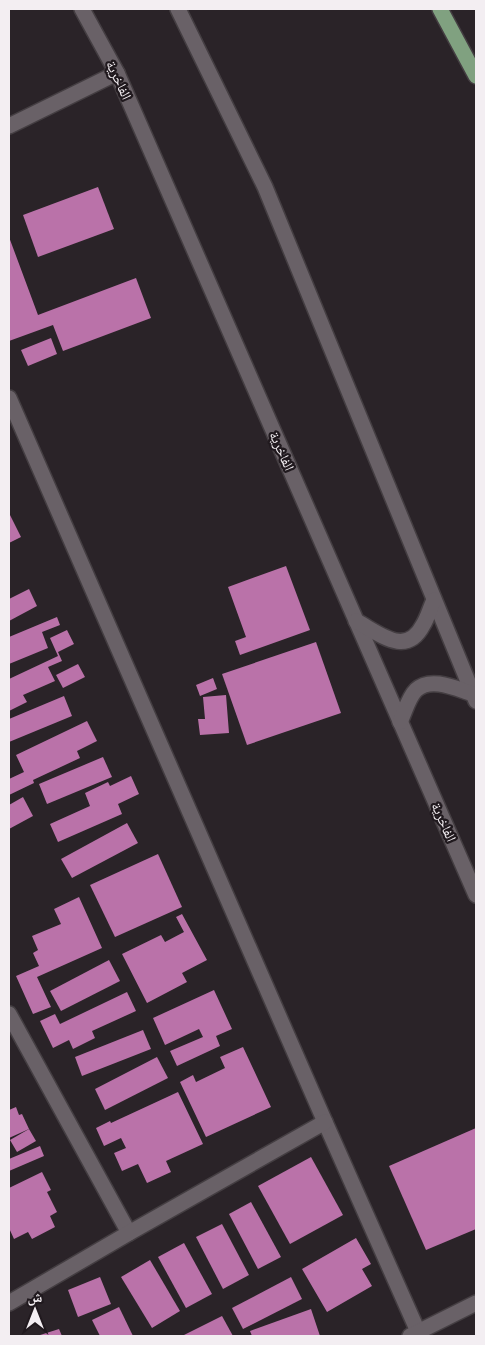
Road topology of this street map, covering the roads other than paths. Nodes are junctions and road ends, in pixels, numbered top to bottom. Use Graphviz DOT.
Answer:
graph roads {
  1 [pos="82,9"];
  2 [pos="178,9"];
  3 [pos="440,9"];
  4 [pos="118,73"];
  5 [pos="476,76"];
  6 [pos="9,126"];
  7 [pos="9,398"];
  8 [pos="434,600"];
  9 [pos="356,621"];
  10 [pos="475,698"];
  11 [pos="400,722"];
  12 [pos="476,895"];
  13 [pos="9,1014"];
  14 [pos="325,1122"];
  15 [pos="129,1233"];
  16 [pos="9,1303"];
  17 [pos="476,1303"];
  18 [pos="416,1335"];
  1 -- 4 [label="street, الفاخرية"];
  2 -- 8 [label="street"];
  3 -- 5 [label="main road"];
  4 -- 6 [label="street"];
  4 -- 9 [label="street, الفاخرية"];
  7 -- 14 [label="street"];
  8 -- 9 [label="street"];
  8 -- 10 [label="street"];
  9 -- 11 [label="street, الفاخرية"];
  10 -- 11 [label="street"];
  11 -- 12 [label="street, الفاخرية"];
  13 -- 15 [label="street"];
  14 -- 15 [label="street"];
  14 -- 18 [label="street"];
  15 -- 16 [label="street"];
  17 -- 18 [label="street"];
}
